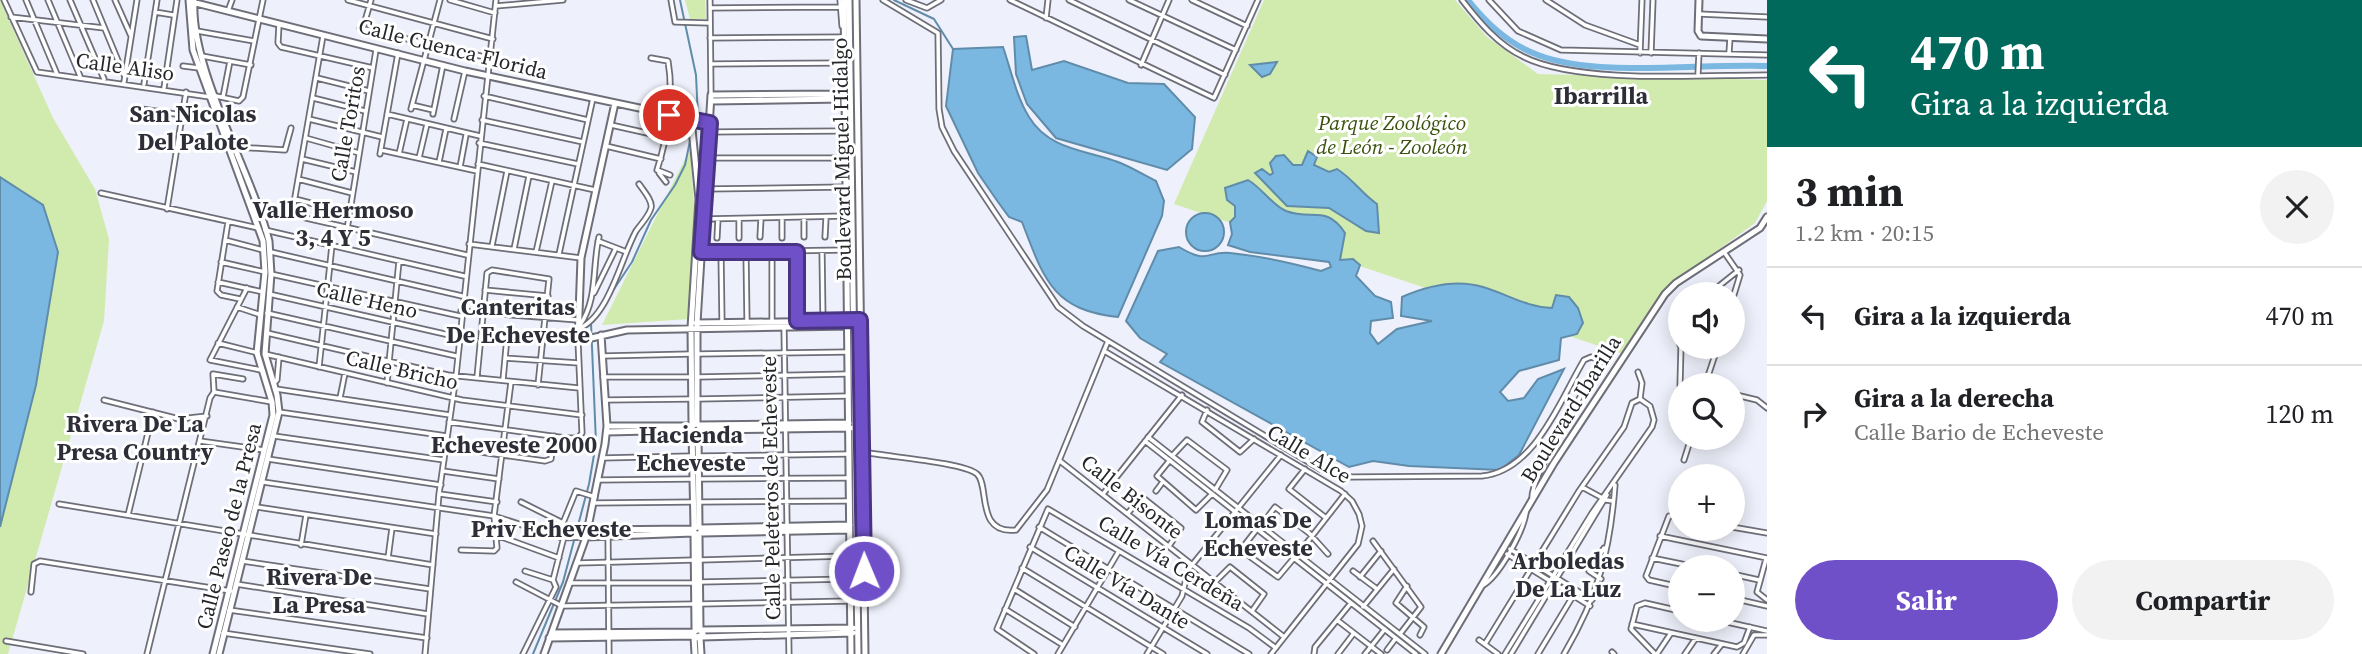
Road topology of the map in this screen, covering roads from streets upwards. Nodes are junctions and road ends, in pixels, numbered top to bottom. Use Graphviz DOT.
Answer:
graph roads {
  1 [pos="4,0"];
  2 [pos="26,0"];
  3 [pos="48,0"];
  4 [pos="70,0"];
  5 [pos="93,0"];
  6 [pos="114,0"];
  7 [pos="137,0"];
  8 [pos="157,0"];
  9 [pos="177,0"];
  10 [pos="232,0"];
  11 [pos="263,0"];
  12 [pos="348,0"];
  13 [pos="371,0"];
  14 [pos="440,0"];
  15 [pos="450,0"];
  16 [pos="496,0"];
  17 [pos="563,0"];
  18 [pos="670,0"];
  19 [pos="710,0"];
  20 [pos="844,0"];
  21 [pos="856,0"];
  22 [pos="883,0"];
  23 [pos="906,0"];
  24 [pos="941,0"];
  25 [pos="1010,0"];
  26 [pos="1048,0"];
  27 [pos="1069,0"];
  28 [pos="1129,0"];
  29 [pos="1169,0"];
  30 [pos="1192,0"];
  31 [pos="1257,0"];
  32 [pos="1489,0"];
  33 [pos="1546,0"];
  34 [pos="1642,0"];
  35 [pos="1653,0"];
  36 [pos="1699,0"];
  37 [pos="191,1"];
  38 [pos="1466,1"];
  39 [pos="369,6"];
  40 [pos="496,6"];
  41 [pos="710,8"];
  42 [pos="228,11"];
  43 [pos="845,11"];
  44 [pos="155,12"];
  45 [pos="495,13"];
  46 [pos="1698,14"];
  47 [pos="174,15"];
  48 [pos="1162,16"];
  49 [pos="11,17"];
  50 [pos="1046,18"];
  51 [pos="1767,18"];
  52 [pos="258,19"];
  53 [pos="35,20"];
  54 [pos="58,22"];
  55 [pos="710,23"];
  56 [pos="279,24"];
  57 [pos="433,24"];
  58 [pos="81,26"];
  59 [pos="1247,26"];
  60 [pos="104,28"];
  61 [pos="195,30"];
  62 [pos="844,33"];
  63 [pos="323,34"];
  64 [pos="131,37"];
  65 [pos="710,38"];
  66 [pos="1730,38"];
  67 [pos="1767,39"];
  68 [pos="493,40"];
  69 [pos="1151,40"];
  70 [pos="254,41"];
  71 [pos="426,45"];
  72 [pos="1640,45"];
  73 [pos="377,47"];
  74 [pos="1236,50"];
  75 [pos="398,52"];
  76 [pos="1640,53"];
  77 [pos="1651,53"];
  78 [pos="1729,53"];
  79 [pos="1699,55"];
  80 [pos="1767,55"];
  81 [pos="202,56"];
  82 [pos="321,56"];
  83 [pos="489,58"];
  84 [pos="651,58"];
  85 [pos="422,59"];
  86 [pos="231,61"];
  87 [pos="843,63"];
  88 [pos="710,64"];
  89 [pos="251,65"];
  90 [pos="443,65"];
  91 [pos="1141,65"];
  92 [pos="183,66"];
  93 [pos="199,68"];
  94 [pos="373,68"];
  95 [pos="465,71"];
  96 [pos="1698,73"];
  97 [pos="57,74"];
  98 [pos="1225,75"];
  99 [pos="1767,75"];
  100 [pos="80,76"];
  101 [pos="124,76"];
  102 [pos="486,76"];
  103 [pos="317,79"];
  104 [pos="104,80"];
  105 [pos="124,82"];
  106 [pos="144,86"];
  107 [pos="163,89"];
  108 [pos="369,91"];
  109 [pos="186,92"];
  110 [pos="484,96"];
  111 [pos="850,96"];
  112 [pos="217,97"];
  113 [pos="313,98"];
  114 [pos="711,98"];
  115 [pos="593,99"];
  116 [pos="615,103"];
  117 [pos="135,108"];
  118 [pos="366,111"];
  119 [pos="182,113"];
  120 [pos="387,114"];
  121 [pos="669,115"];
  122 [pos="218,117"];
  123 [pos="680,117"];
  124 [pos="309,119"];
  125 [pos="407,119"];
  126 [pos="454,119"];
  127 [pos="693,119"];
  128 [pos="482,120"];
  129 [pos="588,120"];
  130 [pos="710,123"];
  131 [pos="427,124"];
  132 [pos="611,125"];
  133 [pos="291,128"];
  134 [pos="446,129"];
  135 [pos="691,129"];
  136 [pos="844,131"];
  137 [pos="362,132"];
  138 [pos="709,132"];
  139 [pos="467,134"];
  140 [pos="480,136"];
  141 [pos="383,137"];
  142 [pos="665,137"];
  143 [pos="306,138"];
  144 [pos="583,142"];
  145 [pos="479,143"];
  146 [pos="606,146"];
  147 [pos="233,148"];
  148 [pos="359,153"];
  149 [pos="399,154"];
  150 [pos="419,158"];
  151 [pos="708,158"];
  152 [pos="844,158"];
  153 [pos="302,159"];
  154 [pos="660,159"];
  155 [pos="439,162"];
  156 [pos="477,164"];
  157 [pos="578,164"];
  158 [pos="460,167"];
  159 [pos="658,170"];
  160 [pos="477,171"];
  161 [pos="507,171"];
  162 [pos="239,172"];
  163 [pos="356,172"];
  164 [pos="670,175"];
  165 [pos="529,176"];
  166 [pos="298,179"];
  167 [pos="552,181"];
  168 [pos="666,182"];
  169 [pos="639,184"];
  170 [pos="573,186"];
  171 [pos="845,187"];
  172 [pos="705,189"];
  173 [pos="595,190"];
  174 [pos="251,191"];
  175 [pos="101,193"];
  176 [pos="352,193"];
  177 [pos="851,196"];
  178 [pos="295,199"];
  179 [pos="258,207"];
  180 [pos="167,209"];
  181 [pos="349,213"];
  182 [pos="292,214"];
  183 [pos="845,216"];
  184 [pos="826,217"];
  185 [pos="1767,217"];
  186 [pos="761,218"];
  187 [pos="782,218"];
  188 [pos="804,218"];
  189 [pos="704,219"];
  190 [pos="718,219"];
  191 [pos="739,219"];
  192 [pos="228,222"];
  193 [pos="346,228"];
  194 [pos="263,229"];
  195 [pos="845,230"];
  196 [pos="760,237"];
  197 [pos="804,237"];
  198 [pos="825,237"];
  199 [pos="717,238"];
  200 [pos="739,238"];
  201 [pos="782,238"];
  202 [pos="225,240"];
  203 [pos="469,244"];
  204 [pos="332,245"];
  205 [pos="492,246"];
  206 [pos="344,248"];
  207 [pos="616,248"];
  208 [pos="514,249"];
  209 [pos="846,250"];
  210 [pos="268,251"];
  211 [pos="536,251"];
  212 [pos="624,251"];
  213 [pos="822,251"];
  214 [pos="701,252"];
  215 [pos="797,252"];
  216 [pos="1724,252"];
  217 [pos="721,253"];
  218 [pos="746,253"];
  219 [pos="772,253"];
  220 [pos="559,254"];
  221 [pos="468,255"];
  222 [pos="581,258"];
  223 [pos="399,261"];
  224 [pos="221,262"];
  225 [pos="330,266"];
  226 [pos="1739,270"];
  227 [pos="268,273"];
  228 [pos="464,276"];
  229 [pos="397,281"];
  230 [pos="218,282"];
  231 [pos="593,282"];
  232 [pos="1724,282"];
  233 [pos="1739,282"];
  234 [pos="599,283"];
  235 [pos="328,286"];
  236 [pos="247,288"];
  237 [pos="485,290"];
  238 [pos="266,293"];
  239 [pos="593,294"];
  240 [pos="462,296"];
  241 [pos="548,296"];
  242 [pos="240,299"];
  243 [pos="395,302"];
  244 [pos="326,306"];
  245 [pos="237,307"];
  246 [pos="483,312"];
  247 [pos="461,313"];
  248 [pos="264,314"];
  249 [pos="547,317"];
  250 [pos="578,320"];
  251 [pos="797,321"];
  252 [pos="823,321"];
  253 [pos="392,322"];
  254 [pos="722,322"];
  255 [pos="747,322"];
  256 [pos="772,322"];
  257 [pos="849,323"];
  258 [pos="860,323"];
  259 [pos="784,324"];
  260 [pos="323,326"];
  261 [pos="693,326"];
  262 [pos="578,329"];
  263 [pos="265,333"];
  264 [pos="481,335"];
  265 [pos="601,335"];
  266 [pos="458,337"];
  267 [pos="507,337"];
  268 [pos="543,339"];
  269 [pos="1108,340"];
  270 [pos="581,341"];
  271 [pos="390,342"];
  272 [pos="218,343"];
  273 [pos="322,347"];
  274 [pos="785,352"];
  275 [pos="847,352"];
  276 [pos="1106,352"];
  277 [pos="257,353"];
  278 [pos="265,354"];
  279 [pos="694,354"];
  280 [pos="457,356"];
  281 [pos="602,356"];
  282 [pos="279,357"];
  283 [pos="505,358"];
  284 [pos="541,360"];
  285 [pos="388,362"];
  286 [pos="579,363"];
  287 [pos="319,367"];
  288 [pos="261,370"];
  289 [pos="1638,372"];
  290 [pos="345,373"];
  291 [pos="847,374"];
  292 [pos="785,375"];
  293 [pos="456,376"];
  294 [pos="477,377"];
  295 [pos="603,377"];
  296 [pos="694,377"];
  297 [pos="243,379"];
  298 [pos="503,380"];
  299 [pos="511,382"];
  300 [pos="387,383"];
  301 [pos="538,384"];
  302 [pos="275,386"];
  303 [pos="580,388"];
  304 [pos="214,392"];
  305 [pos="1182,395"];
  306 [pos="848,396"];
  307 [pos="785,397"];
  308 [pos="1745,397"];
  309 [pos="340,398"];
  310 [pos="453,398"];
  311 [pos="1640,398"];
  312 [pos="695,399"];
  313 [pos="104,400"];
  314 [pos="605,400"];
  315 [pos="272,402"];
  316 [pos="509,405"];
  317 [pos="1767,408"];
  318 [pos="1207,410"];
  319 [pos="153,412"];
  320 [pos="279,412"];
  321 [pos="450,415"];
  322 [pos="583,415"];
  323 [pos="207,416"];
  324 [pos="449,422"];
  325 [pos="786,426"];
  326 [pos="848,426"];
  327 [pos="856,426"];
  328 [pos="695,428"];
  329 [pos="607,429"];
  330 [pos="505,430"];
  331 [pos="274,436"];
  332 [pos="446,436"];
  333 [pos="554,436"];
  334 [pos="1146,439"];
  335 [pos="1254,439"];
  336 [pos="200,441"];
  337 [pos="445,447"];
  338 [pos="1687,450"];
  339 [pos="864,452"];
  340 [pos="268,454"];
  341 [pos="849,454"];
  342 [pos="502,455"];
  343 [pos="1281,455"];
  344 [pos="696,456"];
  345 [pos="787,456"];
  346 [pos="602,458"];
  347 [pos="1171,458"];
  348 [pos="444,460"];
  349 [pos="1684,460"];
  350 [pos="1059,461"];
  351 [pos="1305,469"];
  352 [pos="442,471"];
  353 [pos="848,478"];
  354 [pos="499,479"];
  355 [pos="696,479"];
  356 [pos="787,479"];
  357 [pos="597,480"];
  358 [pos="263,482"];
  359 [pos="1162,483"];
  360 [pos="1615,483"];
  361 [pos="441,485"];
  362 [pos="1582,487"];
  363 [pos="1156,491"];
  364 [pos="1213,492"];
  365 [pos="439,494"];
  366 [pos="1103,494"];
  367 [pos="1345,494"];
  368 [pos="1605,498"];
  369 [pos="1532,499"];
  370 [pos="594,500"];
  371 [pos="1613,500"];
  372 [pos="788,501"];
  373 [pos="848,501"];
  374 [pos="497,502"];
  375 [pos="521,502"];
  376 [pos="696,502"];
  377 [pos="58,505"];
  378 [pos="257,508"];
  379 [pos="438,508"];
  380 [pos="1527,508"];
  381 [pos="1237,510"];
  382 [pos="1128,513"];
  383 [pos="306,515"];
  384 [pos="128,516"];
  385 [pos="494,516"];
  386 [pos="1326,518"];
  387 [pos="1668,519"];
  388 [pos="181,524"];
  389 [pos="565,525"];
  390 [pos="864,527"];
  391 [pos="1039,527"];
  392 [pos="392,528"];
  393 [pos="849,528"];
  394 [pos="856,528"];
  395 [pos="1259,528"];
  396 [pos="788,529"];
  397 [pos="1745,529"];
  398 [pos="697,531"];
  399 [pos="587,533"];
  400 [pos="608,533"];
  401 [pos="1767,533"];
  402 [pos="436,534"];
  403 [pos="495,535"];
  404 [pos="246,536"];
  405 [pos="1312,536"];
  406 [pos="1660,536"];
  407 [pos="566,538"];
  408 [pos="1373,541"];
  409 [pos="301,545"];
  410 [pos="1169,546"];
  411 [pos="1030,547"];
  412 [pos="1605,547"];
  413 [pos="461,550"];
  414 [pos="1119,551"];
  415 [pos="1381,551"];
  416 [pos="1508,552"];
  417 [pos="1328,554"];
  418 [pos="849,556"];
  419 [pos="1296,556"];
  420 [pos="388,558"];
  421 [pos="559,558"];
  422 [pos="788,558"];
  423 [pos="1652,558"];
  424 [pos="1767,558"];
  425 [pos="697,560"];
  426 [pos="242,561"];
  427 [pos="1668,561"];
  428 [pos="607,562"];
  429 [pos="578,563"];
  430 [pos="433,565"];
  431 [pos="1192,565"];
  432 [pos="1533,567"];
  433 [pos="1022,568"];
  434 [pos="1394,569"];
  435 [pos="1108,570"];
  436 [pos="525,571"];
  437 [pos="1353,571"];
  438 [pos="1360,577"];
  439 [pos="1745,577"];
  440 [pos="850,579"];
  441 [pos="1601,579"];
  442 [pos="166,580"];
  443 [pos="553,580"];
  444 [pos="789,580"];
  445 [pos="1554,580"];
  446 [pos="1759,580"];
  447 [pos="1327,581"];
  448 [pos="516,582"];
  449 [pos="697,582"];
  450 [pos="1215,582"];
  451 [pos="570,583"];
  452 [pos="608,583"];
  453 [pos="236,584"];
  454 [pos="1668,584"];
  455 [pos="1407,586"];
  456 [pos="1480,587"];
  457 [pos="430,589"];
  458 [pos="1014,589"];
  459 [pos="1098,589"];
  460 [pos="1377,589"];
  461 [pos="1184,590"];
  462 [pos="232,591"];
  463 [pos="31,592"];
  464 [pos="1575,593"];
  465 [pos="1592,600"];
  466 [pos="1767,600"];
  467 [pos="555,601"];
  468 [pos="850,601"];
  469 [pos="1745,601"];
  470 [pos="1350,603"];
  471 [pos="697,604"];
  472 [pos="789,604"];
  473 [pos="608,606"];
  474 [pos="1590,606"];
  475 [pos="1767,606"];
  476 [pos="1363,607"];
  477 [pos="1086,608"];
  478 [pos="1005,609"];
  479 [pos="1668,609"];
  480 [pos="229,610"];
  481 [pos="1174,610"];
  482 [pos="1252,611"];
  483 [pos="428,614"];
  484 [pos="1414,618"];
  485 [pos="1337,620"];
  486 [pos="1632,624"];
  487 [pos="1745,626"];
  488 [pos="1075,627"];
  489 [pos="1750,627"];
  490 [pos="1163,629"];
  491 [pos="1385,629"];
  492 [pos="854,630"];
  493 [pos="865,630"];
  494 [pos="789,632"];
  495 [pos="223,633"];
  496 [pos="1354,633"];
  497 [pos="1671,633"];
  498 [pos="1767,633"];
  499 [pos="698,634"];
  500 [pos="609,635"];
  501 [pos="1420,635"];
  502 [pos="551,636"];
  503 [pos="1398,636"];
  504 [pos="1284,637"];
  505 [pos="427,638"];
  506 [pos="1696,638"];
  507 [pos="1479,640"];
  508 [pos="6,641"];
  509 [pos="1485,644"];
  510 [pos="1722,644"];
  511 [pos="1064,645"];
  512 [pos="1152,647"];
  513 [pos="1372,647"];
  514 [pos="1276,648"];
  515 [pos="1387,650"];
  516 [pos="83,654"];
  517 [pos="147,654"];
  518 [pos="212,654"];
  519 [pos="219,654"];
  520 [pos="370,654"];
  521 [pos="425,654"];
  522 [pos="523,654"];
  523 [pos="544,654"];
  524 [pos="609,654"];
  525 [pos="695,654"];
  526 [pos="701,654"];
  527 [pos="789,654"];
  528 [pos="851,654"];
  529 [pos="858,654"];
  530 [pos="864,654"];
  531 [pos="1034,654"];
  532 [pos="1058,654"];
  533 [pos="1147,654"];
  534 [pos="1163,654"];
  535 [pos="1207,654"];
  536 [pos="1249,654"];
  537 [pos="1271,654"];
  538 [pos="1314,654"];
  539 [pos="1338,654"];
  540 [pos="1366,654"];
  541 [pos="1381,654"];
  542 [pos="1416,654"];
  543 [pos="1425,654"];
  544 [pos="1441,654"];
  545 [pos="1497,654"];
  546 [pos="1505,654"];
  547 [pos="1511,654"];
  548 [pos="1538,654"];
  549 [pos="1564,654"];
  550 [pos="1656,654"];
  551 [pos="1685,654"];
  552 [pos="1714,654"];
  553 [pos="1743,654"];
  1 -- 49 [label="street"];
  2 -- 53 [label="street"];
  3 -- 54 [label="street"];
  4 -- 58 [label="street"];
  5 -- 60 [label="street"];
  6 -- 64 [label="street"];
  7 -- 64 [label="street"];
  8 -- 44 [label="street"];
  9 -- 47 [label="street"];
  10 -- 42 [label="street"];
  11 -- 52 [label="street"];
  12 -- 39 [label="street"];
  13 -- 39 [label="street"];
  14 -- 57 [label="street"];
  15 -- 45 [label="street"];
  16 -- 40 [label="street"];
  17 -- 40 [label="street"];
  18 -- 55 [label="street"];
  19 -- 41 [label="street"];
  20 -- 43 [label="street, Boulevard Miguel Hidalgo"];
  20 -- 43 [label="street"];
  21 -- 111 [label="street, Boulevard Miguel Hidalgo"];
  22 -- 269 [label="street"];
  23 -- 24 [label="street"];
  25 -- 50 [label="street"];
  26 -- 50 [label="street"];
  27 -- 69 [label="street"];
  28 -- 48 [label="street"];
  29 -- 48 [label="street"];
  30 -- 59 [label="street"];
  31 -- 59 [label="street"];
  32 -- 76 [label="street"];
  33 -- 72 [label="street"];
  34 -- 72 [label="street"];
  35 -- 77 [label="street"];
  36 -- 46 [label="street"];
  37 -- 42 [label="street, Calle Cuenca Florida"];
  37 -- 61 [label="street, Calle Paseo de la Presa"];
  37 -- 93 [label="street, Calle Paseo de la Presa"];
  38 -- 96 [label="street"];
  39 -- 57 [label="street"];
  39 -- 71 [label="street"];
  40 -- 45 [label="street"];
  41 -- 43 [label="street"];
  41 -- 55 [label="street"];
  42 -- 52 [label="street, Calle Cuenca Florida"];
  43 -- 62 [label="street, Boulevard Miguel Hidalgo"];
  43 -- 111 [label="street, Boulevard Miguel Hidalgo"];
  44 -- 47 [label="street"];
  44 -- 106 [label="street"];
  45 -- 68 [label="street"];
  46 -- 51 [label="street"];
  46 -- 66 [label="street"];
  47 -- 107 [label="street"];
  48 -- 69 [label="street"];
  48 -- 74 [label="street"];
  49 -- 53 [label="street"];
  49 -- 97 [label="street, Calle Aliso"];
  50 -- 91 [label="street"];
  52 -- 56 [label="street, Calle Cuenca Florida"];
  52 -- 70 [label="street"];
  53 -- 54 [label="street"];
  53 -- 97 [label="street"];
  54 -- 58 [label="street"];
  54 -- 100 [label="street"];
  55 -- 65 [label="street"];
  56 -- 63 [label="street, Calle Cuenca Florida"];
  56 -- 82 [label="street"];
  57 -- 68 [label="street"];
  57 -- 71 [label="street"];
  58 -- 60 [label="street"];
  58 -- 104 [label="street"];
  59 -- 74 [label="street"];
  60 -- 101 [label="street"];
  61 -- 70 [label="street"];
  61 -- 81 [label="street, Calle Paseo de la Presa"];
  62 -- 65 [label="street"];
  62 -- 87 [label="street, Boulevard Miguel Hidalgo"];
  63 -- 73 [label="street, Calle Cuenca Florida"];
  63 -- 82 [label="street"];
  64 -- 101 [label="street"];
  65 -- 88 [label="street"];
  66 -- 67 [label="street"];
  66 -- 78 [label="street"];
  68 -- 83 [label="street"];
  69 -- 91 [label="street"];
  69 -- 98 [label="street"];
  70 -- 89 [label="street"];
  71 -- 83 [label="street"];
  71 -- 85 [label="street"];
  72 -- 76 [label="street"];
  73 -- 75 [label="street, Calle Cuenca Florida"];
  73 -- 94 [label="street, Calle Toritos"];
  74 -- 98 [label="street"];
  75 -- 85 [label="street, Calle Cuenca Florida"];
  75 -- 120 [label="street"];
  76 -- 77 [label="street"];
  77 -- 79 [label="street"];
  78 -- 79 [label="street"];
  78 -- 80 [label="street"];
  79 -- 96 [label="street"];
  81 -- 86 [label="street"];
  81 -- 112 [label="street, Calle Paseo de la Presa"];
  82 -- 94 [label="street"];
  82 -- 103 [label="street"];
  83 -- 102 [label="street"];
  84 -- 121 [label="street"];
  85 -- 90 [label="street, Calle Cuenca Florida"];
  85 -- 90 [label="street"];
  86 -- 89 [label="street"];
  86 -- 112 [label="street"];
  87 -- 88 [label="street"];
  87 -- 111 [label="street, Boulevard Miguel Hidalgo"];
  88 -- 114 [label="street"];
  89 -- 112 [label="street, Calle Aliso"];
  90 -- 95 [label="street, Calle Cuenca Florida"];
  91 -- 98 [label="street"];
  92 -- 93 [label="street"];
  93 -- 112 [label="street, Calle Paseo de la Presa"];
  94 -- 108 [label="street, Calle Toritos"];
  95 -- 102 [label="street, Calle Cuenca Florida"];
  95 -- 126 [label="street"];
  96 -- 99 [label="street"];
  97 -- 100 [label="street, Calle Aliso"];
  100 -- 104 [label="street, Calle Aliso"];
  101 -- 105 [label="street"];
  102 -- 110 [label="street"];
  102 -- 115 [label="street, Calle Cuenca Florida"];
  103 -- 108 [label="street"];
  103 -- 113 [label="street"];
  104 -- 105 [label="street, Calle Aliso"];
  105 -- 106 [label="street, Calle Aliso"];
  106 -- 107 [label="street, Calle Aliso"];
  107 -- 109 [label="street, Calle Aliso"];
  108 -- 118 [label="street, Calle Toritos"];
  109 -- 112 [label="street, Calle Aliso"];
  109 -- 119 [label="street"];
  110 -- 128 [label="street"];
  110 -- 129 [label="street"];
  111 -- 114 [label="street"];
  111 -- 136 [label="street, Boulevard Miguel Hidalgo"];
  111 -- 177 [label="street, Boulevard Miguel Hidalgo"];
  111 -- 258 [label="street, Boulevard Miguel Hidalgo"];
  112 -- 122 [label="street, Calle Paseo de la Presa"];
  112 -- 147 [label="street, Calle Paseo de la Presa"];
  113 -- 118 [label="street"];
  113 -- 124 [label="street"];
  114 -- 130 [label="street"];
  115 -- 116 [label="street, Calle Cuenca Florida"];
  115 -- 129 [label="street"];
  116 -- 121 [label="street, Calle Cuenca Florida"];
  116 -- 132 [label="street"];
  117 -- 119 [label="street"];
  118 -- 137 [label="street, Calle Toritos"];
  119 -- 122 [label="street"];
  119 -- 180 [label="street"];
  120 -- 125 [label="street"];
  120 -- 141 [label="street"];
  121 -- 123 [label="street, Calle Cuenca Florida"];
  121 -- 142 [label="street"];
  122 -- 147 [label="street, Calle Paseo de la Presa"];
  123 -- 127 [label="street, Calle Cuenca Florida"];
  123 -- 135 [label="street"];
  124 -- 137 [label="street"];
  124 -- 143 [label="street"];
  125 -- 131 [label="street"];
  125 -- 149 [label="street"];
  127 -- 130 [label="street, Calle Cuenca Florida"];
  127 -- 135 [label="street"];
  128 -- 140 [label="street"];
  128 -- 144 [label="street"];
  129 -- 144 [label="street"];
  130 -- 138 [label="street"];
  131 -- 134 [label="street"];
  131 -- 150 [label="street"];
  132 -- 142 [label="street"];
  132 -- 146 [label="street"];
  133 -- 147 [label="street"];
  134 -- 139 [label="street"];
  134 -- 155 [label="street"];
  135 -- 261 [label="street"];
  136 -- 138 [label="street"];
  136 -- 152 [label="street, Boulevard Miguel Hidalgo"];
  137 -- 141 [label="street"];
  137 -- 148 [label="street, Calle Toritos"];
  138 -- 151 [label="street"];
  139 -- 140 [label="street"];
  139 -- 158 [label="street"];
  140 -- 145 [label="street"];
  141 -- 149 [label="street"];
  142 -- 154 [label="street"];
  143 -- 148 [label="street"];
  143 -- 153 [label="street"];
  144 -- 157 [label="street"];
  145 -- 156 [label="street"];
  145 -- 157 [label="street"];
  146 -- 154 [label="street"];
  146 -- 173 [label="street"];
  147 -- 162 [label="street, Calle Paseo de la Presa"];
  147 -- 174 [label="street, Calle Paseo de la Presa"];
  148 -- 163 [label="street, Calle Toritos"];
  149 -- 150 [label="street"];
  150 -- 155 [label="street"];
  151 -- 152 [label="street"];
  151 -- 172 [label="street"];
  152 -- 171 [label="street, Boulevard Miguel Hidalgo"];
  153 -- 163 [label="street"];
  153 -- 166 [label="street"];
  154 -- 159 [label="street"];
  155 -- 158 [label="street"];
  156 -- 160 [label="street"];
  156 -- 161 [label="street"];
  157 -- 170 [label="street"];
  158 -- 160 [label="street"];
  159 -- 164 [label="street"];
  159 -- 168 [label="street"];
  160 -- 203 [label="street"];
  161 -- 165 [label="street"];
  161 -- 205 [label="street"];
  162 -- 174 [label="street"];
  162 -- 194 [label="street, Calle Paseo de la Presa"];
  163 -- 176 [label="street, Calle Toritos"];
  165 -- 167 [label="street"];
  165 -- 208 [label="street"];
  166 -- 176 [label="street"];
  166 -- 178 [label="street"];
  167 -- 170 [label="street"];
  167 -- 211 [label="street"];
  169 -- 262 [label="street"];
  170 -- 173 [label="street"];
  170 -- 220 [label="street"];
  171 -- 172 [label="street"];
  171 -- 183 [label="street, Boulevard Miguel Hidalgo"];
  172 -- 189 [label="street"];
  173 -- 222 [label="street"];
  174 -- 179 [label="street, Calle Paseo de la Presa"];
  175 -- 180 [label="street"];
  176 -- 181 [label="street, Calle Toritos"];
  177 -- 195 [label="street"];
  177 -- 257 [label="street, Boulevard Miguel Hidalgo"];
  178 -- 181 [label="street"];
  178 -- 182 [label="street"];
  179 -- 182 [label="street"];
  179 -- 194 [label="street, Calle Paseo de la Presa"];
  180 -- 192 [label="street"];
  181 -- 193 [label="street, Calle Toritos"];
  182 -- 193 [label="street"];
  183 -- 184 [label="street"];
  183 -- 195 [label="street, Boulevard Miguel Hidalgo"];
  184 -- 188 [label="street"];
  184 -- 198 [label="street"];
  185 -- 216 [label="street, Boulevard Ibarilla"];
  186 -- 187 [label="street"];
  186 -- 191 [label="street"];
  186 -- 196 [label="street"];
  187 -- 188 [label="street"];
  187 -- 201 [label="street"];
  188 -- 197 [label="street"];
  189 -- 190 [label="street"];
  189 -- 214 [label="street"];
  190 -- 191 [label="street"];
  190 -- 199 [label="street"];
  191 -- 200 [label="street"];
  192 -- 194 [label="street"];
  192 -- 202 [label="street"];
  193 -- 206 [label="street, Calle Toritos"];
  193 -- 221 [label="street"];
  194 -- 204 [label="street"];
  194 -- 210 [label="street, Calle Paseo de la Presa"];
  195 -- 209 [label="street, Boulevard Miguel Hidalgo"];
  202 -- 210 [label="street"];
  202 -- 224 [label="street"];
  203 -- 205 [label="street"];
  203 -- 221 [label="street"];
  204 -- 206 [label="street"];
  204 -- 225 [label="street"];
  205 -- 208 [label="street"];
  206 -- 223 [label="street"];
  207 -- 212 [label="street"];
  207 -- 231 [label="street"];
  207 -- 234 [label="street"];
  208 -- 211 [label="street"];
  209 -- 213 [label="street"];
  209 -- 257 [label="street, Boulevard Miguel Hidalgo"];
  210 -- 225 [label="street"];
  210 -- 227 [label="street, Calle Paseo de la Presa"];
  211 -- 220 [label="street"];
  213 -- 215 [label="street"];
  213 -- 252 [label="street"];
  214 -- 217 [label="street"];
  214 -- 261 [label="street"];
  215 -- 219 [label="street"];
  215 -- 251 [label="street"];
  216 -- 226 [label="street"];
  216 -- 369 [label="street, Boulevard Ibarilla"];
  217 -- 218 [label="street"];
  217 -- 254 [label="street"];
  218 -- 219 [label="street"];
  218 -- 255 [label="street"];
  219 -- 256 [label="street"];
  220 -- 222 [label="street"];
  221 -- 228 [label="street"];
  222 -- 250 [label="street"];
  223 -- 228 [label="street"];
  223 -- 229 [label="street"];
  224 -- 227 [label="street"];
  224 -- 230 [label="street"];
  225 -- 229 [label="street"];
  225 -- 235 [label="street"];
  226 -- 232 [label="street"];
  226 -- 233 [label="street"];
  227 -- 235 [label="street"];
  227 -- 238 [label="street, Calle Paseo de la Presa"];
  228 -- 240 [label="street"];
  229 -- 240 [label="street"];
  229 -- 243 [label="street"];
  230 -- 236 [label="street, Calle Heno"];
  230 -- 242 [label="street"];
  231 -- 234 [label="street"];
  231 -- 239 [label="street"];
  234 -- 239 [label="street"];
  235 -- 243 [label="street"];
  235 -- 244 [label="street"];
  236 -- 238 [label="street, Calle Heno"];
  236 -- 242 [label="street"];
  237 -- 241 [label="street"];
  237 -- 241 [label="street"];
  237 -- 246 [label="street"];
  238 -- 244 [label="street, Calle Heno"];
  238 -- 248 [label="street, Calle Paseo de la Presa"];
  239 -- 262 [label="street"];
  240 -- 247 [label="street"];
  241 -- 249 [label="street"];
  242 -- 245 [label="street"];
  243 -- 247 [label="street"];
  243 -- 253 [label="street"];
  244 -- 253 [label="street, Calle Heno"];
  244 -- 260 [label="street"];
  245 -- 248 [label="street"];
  245 -- 272 [label="street"];
  246 -- 247 [label="street"];
  246 -- 249 [label="street"];
  246 -- 264 [label="street"];
  247 -- 266 [label="street"];
  248 -- 260 [label="street"];
  248 -- 263 [label="street, Calle Paseo de la Presa"];
  248 -- 277 [label="street, Calle Paseo de la Presa"];
  249 -- 250 [label="street"];
  249 -- 268 [label="street"];
  250 -- 262 [label="street"];
  251 -- 252 [label="street"];
  251 -- 259 [label="street"];
  252 -- 257 [label="street"];
  253 -- 266 [label="street, Calle Heno"];
  253 -- 271 [label="street"];
  254 -- 255 [label="street"];
  254 -- 261 [label="street"];
  255 -- 256 [label="street"];
  256 -- 259 [label="street"];
  257 -- 258 [label="street"];
  257 -- 259 [label="street"];
  257 -- 275 [label="street, Boulevard Miguel Hidalgo"];
  257 -- 327 [label="street, Boulevard Miguel Hidalgo"];
  258 -- 339 [label="street, Boulevard Miguel Hidalgo"];
  259 -- 261 [label="street"];
  259 -- 274 [label="street, Calle Peleteros de Echeveste"];
  260 -- 271 [label="street"];
  260 -- 273 [label="street"];
  261 -- 265 [label="street"];
  261 -- 279 [label="street"];
  262 -- 270 [label="street"];
  263 -- 273 [label="street"];
  263 -- 278 [label="street, Calle Paseo de la Presa"];
  264 -- 267 [label="street"];
  264 -- 294 [label="street"];
  265 -- 270 [label="street"];
  265 -- 281 [label="street"];
  266 -- 280 [label="street"];
  267 -- 268 [label="street"];
  267 -- 283 [label="street"];
  268 -- 270 [label="street"];
  268 -- 284 [label="street"];
  269 -- 276 [label="street"];
  269 -- 369 [label="street"];
  270 -- 286 [label="street"];
  271 -- 280 [label="street"];
  271 -- 285 [label="street"];
  272 -- 277 [label="street, Calle Bricho"];
  272 -- 288 [label="street"];
  273 -- 285 [label="street"];
  273 -- 287 [label="street"];
  274 -- 275 [label="street"];
  274 -- 279 [label="street"];
  274 -- 292 [label="street, Calle Peleteros de Echeveste"];
  275 -- 291 [label="street, Boulevard Miguel Hidalgo"];
  276 -- 305 [label="street, Calle Alce"];
  276 -- 350 [label="street"];
  277 -- 278 [label="street, Calle Bricho"];
  277 -- 288 [label="street, Calle Paseo de la Presa"];
  278 -- 282 [label="street, Calle Bricho"];
  278 -- 302 [label="street, Calle Paseo de la Presa"];
  279 -- 281 [label="street"];
  279 -- 296 [label="street"];
  280 -- 293 [label="street"];
  281 -- 295 [label="street"];
  282 -- 287 [label="street, Calle Bricho"];
  282 -- 302 [label="street, Calle Paseo de la Presa"];
  283 -- 284 [label="street"];
  283 -- 298 [label="street"];
  284 -- 286 [label="street"];
  284 -- 301 [label="street"];
  285 -- 293 [label="street"];
  285 -- 300 [label="street"];
  286 -- 303 [label="street"];
  287 -- 290 [label="street, Calle Bricho"];
  288 -- 315 [label="street, Calle Paseo de la Presa"];
  289 -- 311 [label="street"];
  290 -- 300 [label="street, Calle Bricho"];
  290 -- 309 [label="street"];
  291 -- 292 [label="street"];
  291 -- 306 [label="street, Boulevard Miguel Hidalgo"];
  292 -- 296 [label="street"];
  292 -- 307 [label="street, Calle Peleteros de Echeveste"];
  293 -- 294 [label="street"];
  293 -- 310 [label="street"];
  294 -- 298 [label="street"];
  295 -- 296 [label="street"];
  295 -- 314 [label="street"];
  296 -- 312 [label="street"];
  297 -- 304 [label="street"];
  298 -- 299 [label="street"];
  299 -- 301 [label="street"];
  299 -- 316 [label="street"];
  300 -- 310 [label="street, Calle Bricho"];
  301 -- 303 [label="street"];
  302 -- 309 [label="street"];
  302 -- 320 [label="street, Calle Paseo de la Presa"];
  303 -- 322 [label="street"];
  304 -- 315 [label="street"];
  304 -- 323 [label="street"];
  305 -- 318 [label="street, Calle Alce"];
  305 -- 334 [label="street"];
  306 -- 307 [label="street"];
  306 -- 326 [label="street, Boulevard Miguel Hidalgo"];
  307 -- 312 [label="street"];
  307 -- 325 [label="street, Calle Peleteros de Echeveste"];
  308 -- 317 [label="street"];
  309 -- 321 [label="street"];
  310 -- 316 [label="street, Calle Bricho"];
  310 -- 321 [label="street"];
  311 -- 360 [label="street"];
  311 -- 362 [label="street"];
  312 -- 314 [label="street"];
  312 -- 328 [label="street"];
  313 -- 319 [label="street"];
  314 -- 329 [label="street"];
  315 -- 340 [label="street, Calle Paseo de la Presa"];
  316 -- 322 [label="street, Calle Bricho"];
  316 -- 330 [label="street"];
  318 -- 335 [label="street, Calle Alce"];
  318 -- 335 [label="street"];
  319 -- 323 [label="street"];
  319 -- 384 [label="street"];
  320 -- 331 [label="street, Calle Paseo de la Presa"];
  320 -- 332 [label="street"];
  321 -- 324 [label="street"];
  322 -- 333 [label="street"];
  323 -- 336 [label="street"];
  324 -- 330 [label="street"];
  324 -- 332 [label="street"];
  325 -- 326 [label="street"];
  325 -- 328 [label="street"];
  325 -- 345 [label="street, Calle Peleteros de Echeveste"];
  326 -- 327 [label="street"];
  326 -- 341 [label="street, Boulevard Miguel Hidalgo"];
  327 -- 394 [label="street, Boulevard Miguel Hidalgo"];
  328 -- 329 [label="street"];
  328 -- 344 [label="street"];
  329 -- 346 [label="street"];
  330 -- 333 [label="street"];
  330 -- 342 [label="street"];
  331 -- 340 [label="street, Calle Paseo de la Presa"];
  331 -- 348 [label="street"];
  332 -- 337 [label="street"];
  333 -- 342 [label="street"];
  334 -- 347 [label="street"];
  334 -- 366 [label="street"];
  335 -- 343 [label="street, Calle Alce"];
  336 -- 340 [label="street"];
  336 -- 388 [label="street"];
  337 -- 342 [label="street"];
  337 -- 348 [label="street"];
  338 -- 349 [label="street"];
  339 -- 350 [label="street"];
  339 -- 390 [label="street, Boulevard Miguel Hidalgo"];
  340 -- 358 [label="street, Calle Paseo de la Presa"];
  340 -- 361 [label="street"];
  340 -- 404 [label="street, Calle Paseo de la Presa"];
  341 -- 345 [label="street"];
  341 -- 353 [label="street, Boulevard Miguel Hidalgo"];
  342 -- 354 [label="street"];
  343 -- 351 [label="street, Calle Alce"];
  343 -- 381 [label="street"];
  344 -- 345 [label="street"];
  344 -- 346 [label="street"];
  344 -- 355 [label="street"];
  345 -- 356 [label="street, Calle Peleteros de Echeveste"];
  346 -- 357 [label="street"];
  347 -- 359 [label="street"];
  347 -- 364 [label="street"];
  347 -- 364 [label="street"];
  348 -- 352 [label="street"];
  350 -- 366 [label="street, Calle Bisonte"];
  351 -- 367 [label="street, Calle Alce"];
  351 -- 386 [label="street"];
  352 -- 354 [label="street"];
  352 -- 361 [label="street"];
  353 -- 356 [label="street"];
  353 -- 373 [label="street, Boulevard Miguel Hidalgo"];
  354 -- 374 [label="street"];
  355 -- 356 [label="street"];
  355 -- 357 [label="street"];
  355 -- 376 [label="street"];
  356 -- 372 [label="street, Calle Peleteros de Echeveste"];
  357 -- 370 [label="street"];
  358 -- 378 [label="street, Calle Paseo de la Presa"];
  358 -- 379 [label="street"];
  359 -- 363 [label="street"];
  359 -- 364 [label="street"];
  360 -- 368 [label="street"];
  360 -- 371 [label="street"];
  361 -- 365 [label="street"];
  362 -- 368 [label="street"];
  362 -- 432 [label="street"];
  364 -- 381 [label="street"];
  365 -- 374 [label="street"];
  365 -- 379 [label="street"];
  366 -- 382 [label="street, Calle Bisonte"];
  367 -- 386 [label="street"];
  367 -- 447 [label="street, Calle Alce"];
  368 -- 371 [label="street"];
  368 -- 445 [label="street"];
  369 -- 380 [label="street, Boulevard Ibarilla"];
  370 -- 376 [label="street"];
  370 -- 389 [label="street"];
  370 -- 399 [label="street"];
  371 -- 412 [label="street"];
  372 -- 373 [label="street"];
  372 -- 376 [label="street"];
  372 -- 396 [label="street, Calle Peleteros de Echeveste"];
  373 -- 393 [label="street, Boulevard Miguel Hidalgo"];
  374 -- 385 [label="street"];
  375 -- 389 [label="street"];
  376 -- 398 [label="street"];
  377 -- 384 [label="street"];
  378 -- 383 [label="street"];
  378 -- 404 [label="street, Calle Paseo de la Presa"];
  379 -- 385 [label="street"];
  379 -- 402 [label="street"];
  380 -- 416 [label="street"];
  380 -- 456 [label="street, Boulevard Ibarilla"];
  381 -- 395 [label="street"];
  381 -- 431 [label="street"];
  382 -- 410 [label="street, Calle Bisonte"];
  382 -- 410 [label="street"];
  383 -- 392 [label="street"];
  383 -- 409 [label="street"];
  384 -- 388 [label="street"];
  385 -- 403 [label="street"];
  385 -- 407 [label="street"];
  386 -- 405 [label="street"];
  387 -- 406 [label="street"];
  388 -- 404 [label="street"];
  388 -- 442 [label="street"];
  389 -- 407 [label="street"];
  390 -- 394 [label="street"];
  390 -- 493 [label="street, Boulevard Miguel Hidalgo"];
  391 -- 411 [label="street"];
  391 -- 414 [label="street, Calle Vía Cerdeña"];
  391 -- 435 [label="street"];
  392 -- 402 [label="street"];
  392 -- 420 [label="street"];
  393 -- 394 [label="street"];
  393 -- 396 [label="street"];
  393 -- 418 [label="street, Boulevard Miguel Hidalgo"];
  394 -- 492 [label="street, Boulevard Miguel Hidalgo"];
  395 -- 405 [label="street"];
  395 -- 419 [label="street"];
  395 -- 419 [label="street"];
  396 -- 398 [label="street"];
  396 -- 422 [label="street, Calle Peleteros de Echeveste"];
  397 -- 401 [label="street"];
  398 -- 400 [label="street"];
  398 -- 425 [label="street"];
  399 -- 400 [label="street"];
  399 -- 407 [label="street"];
  399 -- 429 [label="street"];
  400 -- 428 [label="street"];
  402 -- 430 [label="street"];
  403 -- 413 [label="street"];
  403 -- 421 [label="street"];
  404 -- 409 [label="street"];
  404 -- 426 [label="street, Calle Paseo de la Presa"];
  404 -- 462 [label="street, Calle Paseo de la Presa"];
  405 -- 417 [label="street"];
  405 -- 419 [label="street"];
  406 -- 423 [label="street"];
  406 -- 424 [label="street"];
  407 -- 421 [label="street"];
  408 -- 415 [label="street"];
  409 -- 420 [label="street"];
  410 -- 431 [label="street, Calle Bisonte"];
  411 -- 433 [label="street"];
  411 -- 459 [label="street, Calle Vía Dante"];
  412 -- 441 [label="street"];
  412 -- 441 [label="street"];
  414 -- 435 [label="street"];
  414 -- 461 [label="street, Calle Vía Cerdeña"];
  415 -- 434 [label="street"];
  415 -- 438 [label="street"];
  416 -- 432 [label="street"];
  416 -- 456 [label="street"];
  418 -- 422 [label="street"];
  418 -- 440 [label="street, Boulevard Miguel Hidalgo"];
  419 -- 447 [label="street"];
  420 -- 430 [label="street"];
  421 -- 443 [label="street"];
  422 -- 425 [label="street"];
  422 -- 444 [label="street, Calle Peleteros de Echeveste"];
  423 -- 427 [label="street"];
  423 -- 454 [label="street"];
  424 -- 446 [label="street"];
  425 -- 428 [label="street"];
  425 -- 449 [label="street"];
  426 -- 453 [label="street, Calle Paseo de la Presa"];
  426 -- 457 [label="street"];
  428 -- 429 [label="street"];
  428 -- 452 [label="street"];
  429 -- 451 [label="street"];
  430 -- 457 [label="street"];
  431 -- 450 [label="street, Calle Bisonte"];
  431 -- 461 [label="street"];
  432 -- 445 [label="street"];
  432 -- 509 [label="street"];
  433 -- 458 [label="street"];
  433 -- 477 [label="street"];
  434 -- 455 [label="street"];
  434 -- 460 [label="street"];
  435 -- 459 [label="street"];
  435 -- 481 [label="street"];
  436 -- 443 [label="street"];
  437 -- 438 [label="street"];
  438 -- 460 [label="street"];
  439 -- 446 [label="street"];
  440 -- 444 [label="street"];
  440 -- 468 [label="street, Boulevard Miguel Hidalgo"];
  441 -- 465 [label="street"];
  442 -- 462 [label="street"];
  442 -- 463 [label="street"];
  442 -- 517 [label="street"];
  443 -- 467 [label="street"];
  444 -- 449 [label="street"];
  444 -- 472 [label="street, Calle Peleteros de Echeveste"];
  445 -- 464 [label="street"];
  445 -- 546 [label="street"];
  445 -- 547 [label="street"];
  446 -- 466 [label="street"];
  447 -- 470 [label="street"];
  447 -- 476 [label="street"];
  447 -- 504 [label="street, Calle Alce"];
  448 -- 467 [label="street"];
  449 -- 452 [label="street"];
  449 -- 471 [label="street"];
  450 -- 482 [label="street, Calle Bisonte"];
  450 -- 482 [label="street"];
  451 -- 452 [label="street"];
  451 -- 467 [label="street"];
  452 -- 473 [label="street"];
  453 -- 462 [label="street, Calle Paseo de la Presa"];
  453 -- 483 [label="street"];
  455 -- 484 [label="street"];
  455 -- 484 [label="street"];
  456 -- 544 [label="street, Boulevard Ibarilla"];
  457 -- 483 [label="street"];
  458 -- 478 [label="street"];
  458 -- 488 [label="street"];
  459 -- 477 [label="street"];
  459 -- 490 [label="street, Calle Vía Dante"];
  460 -- 476 [label="street"];
  461 -- 481 [label="street"];
  461 -- 514 [label="street, Calle Vía Cerdeña"];
  462 -- 480 [label="street, Calle Paseo de la Presa"];
  462 -- 518 [label="street, Calle Paseo de la Presa"];
  464 -- 465 [label="street"];
  464 -- 474 [label="street"];
  464 -- 548 [label="street"];
  465 -- 474 [label="street"];
  467 -- 473 [label="street"];
  467 -- 502 [label="street"];
  467 -- 522 [label="street"];
  468 -- 472 [label="street"];
  468 -- 492 [label="street, Boulevard Miguel Hidalgo"];
  469 -- 475 [label="street"];
  470 -- 485 [label="street"];
  470 -- 491 [label="street"];
  471 -- 472 [label="street"];
  471 -- 473 [label="street"];
  471 -- 499 [label="street"];
  472 -- 494 [label="street, Calle Peleteros de Echeveste"];
  473 -- 500 [label="street"];
  474 -- 549 [label="street"];
  476 -- 503 [label="street"];
  477 -- 488 [label="street"];
  477 -- 512 [label="street"];
  478 -- 511 [label="street"];
  478 -- 531 [label="street"];
  479 -- 486 [label="street"];
  480 -- 495 [label="street, Calle Paseo de la Presa"];
  480 -- 505 [label="street"];
  481 -- 490 [label="street"];
  481 -- 536 [label="street"];
  482 -- 504 [label="street, Calle Bisonte"];
  483 -- 505 [label="street"];
  484 -- 501 [label="street"];
  484 -- 503 [label="street"];
  485 -- 496 [label="street"];
  485 -- 538 [label="street"];
  486 -- 497 [label="street"];
  486 -- 550 [label="street"];
  487 -- 489 [label="street"];
  488 -- 511 [label="street"];
  489 -- 498 [label="street"];
  489 -- 510 [label="street"];
  490 -- 512 [label="street"];
  490 -- 535 [label="street, Calle Vía Dante"];
  491 -- 503 [label="street"];
  491 -- 513 [label="street"];
  492 -- 493 [label="street"];
  492 -- 494 [label="street"];
  492 -- 528 [label="street"];
  492 -- 529 [label="street, Boulevard Miguel Hidalgo"];
  493 -- 530 [label="street, Boulevard Miguel Hidalgo"];
  494 -- 499 [label="street"];
  494 -- 527 [label="street, Calle Peleteros de Echeveste"];
  495 -- 519 [label="street, Calle Paseo de la Presa"];
  495 -- 520 [label="street"];
  496 -- 513 [label="street"];
  496 -- 539 [label="street"];
  497 -- 506 [label="street"];
  497 -- 550 [label="street"];
  498 -- 553 [label="street"];
  499 -- 500 [label="street"];
  499 -- 525 [label="street"];
  499 -- 526 [label="street"];
  500 -- 502 [label="street"];
  500 -- 524 [label="street"];
  502 -- 523 [label="street"];
  503 -- 515 [label="street"];
  503 -- 542 [label="street"];
  503 -- 543 [label="street"];
  504 -- 514 [label="street, Calle Alce"];
  505 -- 521 [label="street"];
  506 -- 510 [label="street"];
  506 -- 551 [label="street"];
  507 -- 509 [label="street"];
  508 -- 516 [label="street"];
  509 -- 545 [label="street"];
  510 -- 552 [label="street"];
  511 -- 532 [label="street"];
  512 -- 533 [label="street"];
  512 -- 534 [label="street"];
  513 -- 540 [label="street"];
  513 -- 541 [label="street"];
  514 -- 537 [label="street, Calle Alce"];
}
